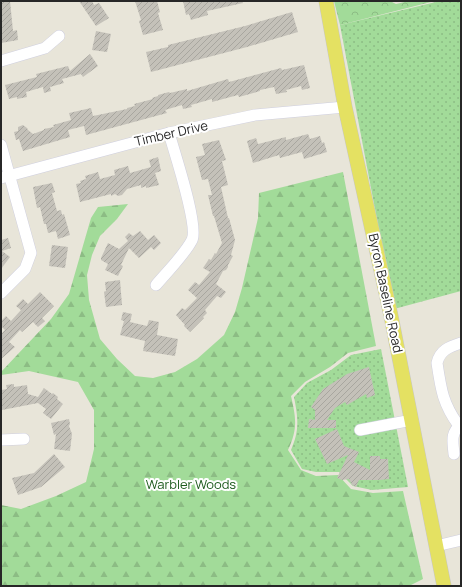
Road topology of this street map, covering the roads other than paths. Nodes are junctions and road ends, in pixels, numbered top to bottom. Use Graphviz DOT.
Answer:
graph roads {
  1 [pos="326,1"];
  2 [pos="59,36"];
  3 [pos="1,61"];
  4 [pos="345,107"];
  5 [pos="169,133"];
  6 [pos="1,145"];
  7 [pos="5,177"];
  8 [pos="156,285"];
  9 [pos="1,293"];
  10 [pos="461,343"];
  11 [pos="412,420"];
  12 [pos="460,425"];
  13 [pos="360,430"];
  14 [pos="24,439"];
  15 [pos="1,440"];
  16 [pos="454,454"];
  17 [pos="461,540"];
  18 [pos="436,546"];
  19 [pos="444,586"];
  1 -- 4 [label="main road, Byron Baseline Road"];
  2 -- 3 [label="street"];
  4 -- 5 [label="street, Timber Drive"];
  4 -- 11 [label="main road, Byron Baseline Road"];
  5 -- 7 [label="street, Timber Drive"];
  5 -- 8 [label="street"];
  6 -- 7 [label="street"];
  7 -- 9 [label="street"];
  10 -- 12 [label="street"];
  11 -- 13 [label="street"];
  11 -- 18 [label="main road, Byron Baseline Road"];
  12 -- 16 [label="street"];
  14 -- 15 [label="street"];
  17 -- 18 [label="street"];
  18 -- 19 [label="main road, Byron Baseline Road"];
}
